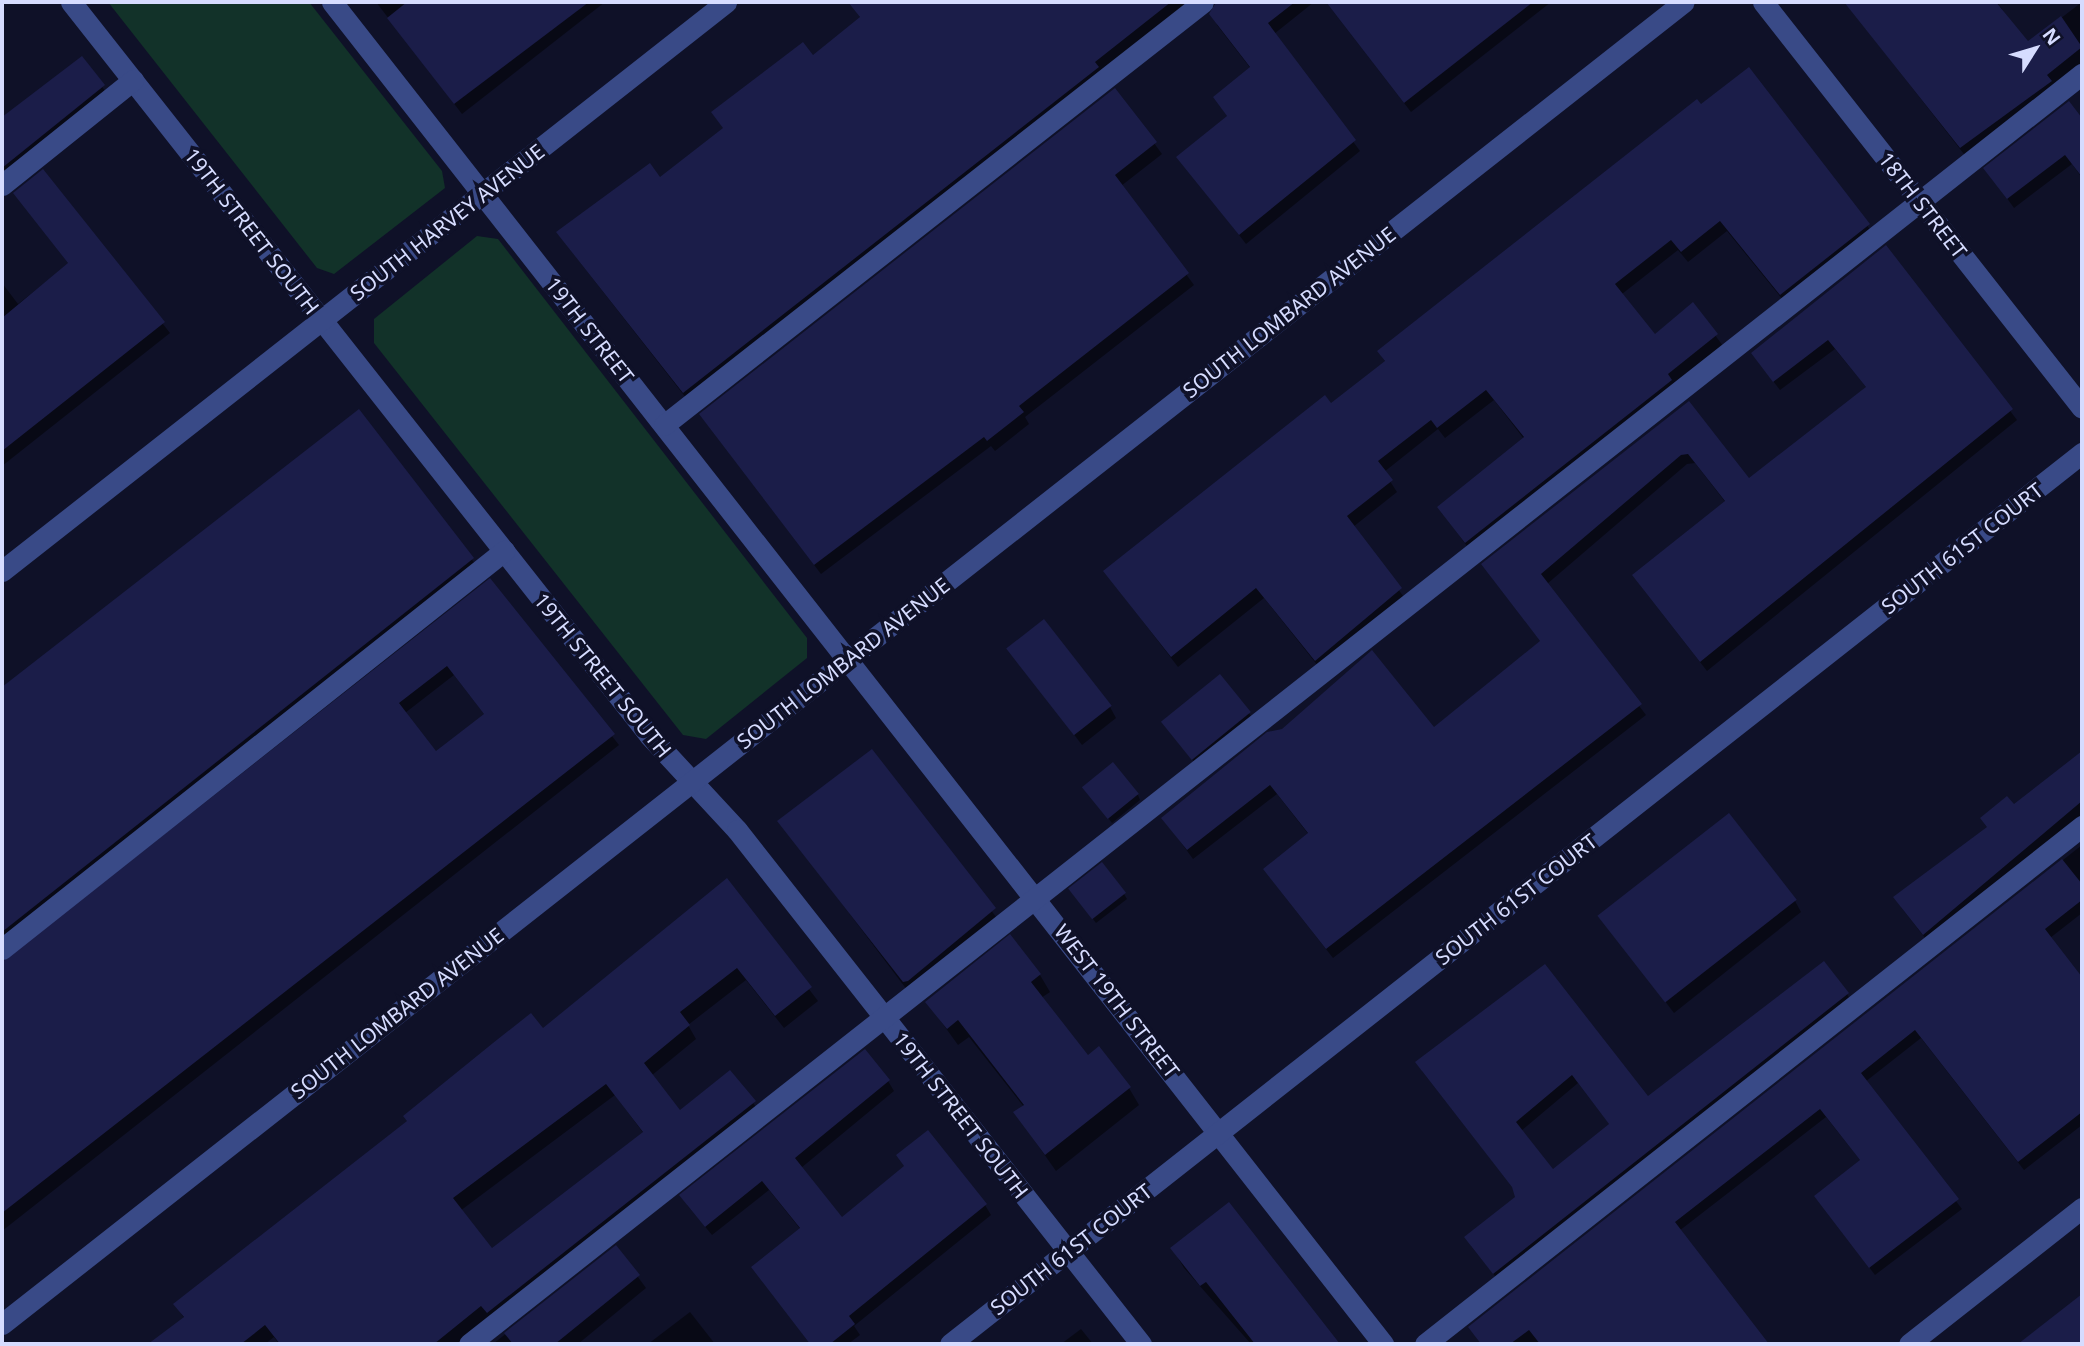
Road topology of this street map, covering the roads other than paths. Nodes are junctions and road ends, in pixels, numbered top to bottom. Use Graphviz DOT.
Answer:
graph roads {
  1 [pos="71,2"];
  2 [pos="331,2"];
  3 [pos="726,2"];
  4 [pos="1203,2"];
  5 [pos="1684,2"];
  6 [pos="1763,2"];
  7 [pos="2082,74"];
  8 [pos="133,80"];
  9 [pos="2,185"];
  10 [pos="482,194"];
  11 [pos="1920,202"];
  12 [pos="322,320"];
  13 [pos="2082,408"];
  14 [pos="664,425"];
  15 [pos="2082,453"];
  16 [pos="504,551"];
  17 [pos="2,571"];
  18 [pos="848,659"];
  19 [pos="691,781"];
  20 [pos="2082,826"];
  21 [pos="1036,898"];
  22 [pos="2,949"];
  23 [pos="884,1018"];
  24 [pos="1220,1132"];
  25 [pos="2082,1208"];
  26 [pos="1068,1251"];
  27 [pos="2,1324"];
  28 [pos="469,1344"];
  29 [pos="950,1344"];
  30 [pos="1141,1344"];
  31 [pos="1383,1344"];
  32 [pos="1425,1344"];
  33 [pos="1909,1344"];
  1 -- 8 [label="street, 19TH STREET SOUTH"];
  2 -- 10 [label="street, 19TH STREET"];
  3 -- 10 [label="street, SOUTH HARVEY AVENUE"];
  4 -- 14 [label="street"];
  5 -- 18 [label="street, SOUTH LOMBARD AVENUE"];
  6 -- 11 [label="street, 18TH STREET"];
  7 -- 11 [label="street"];
  8 -- 9 [label="street"];
  8 -- 12 [label="street, 19TH STREET SOUTH"];
  10 -- 12 [label="street, SOUTH HARVEY AVENUE"];
  10 -- 14 [label="street, 19TH STREET"];
  11 -- 13 [label="street, 18TH STREET"];
  11 -- 21 [label="street"];
  12 -- 16 [label="street, 19TH STREET SOUTH"];
  12 -- 17 [label="street, SOUTH HARVEY AVENUE"];
  14 -- 18 [label="street, 19TH STREET"];
  15 -- 24 [label="street, SOUTH 61ST COURT"];
  16 -- 19 [label="street, 19TH STREET SOUTH"];
  16 -- 22 [label="street"];
  18 -- 19 [label="street, SOUTH LOMBARD AVENUE"];
  18 -- 21 [label="street, WEST 19TH STREET"];
  19 -- 23 [label="street, 19TH STREET SOUTH"];
  19 -- 27 [label="street, SOUTH LOMBARD AVENUE"];
  20 -- 32 [label="street"];
  21 -- 23 [label="street"];
  21 -- 24 [label="street, WEST 19TH STREET"];
  23 -- 26 [label="street, 19TH STREET SOUTH"];
  23 -- 28 [label="street"];
  24 -- 26 [label="street, SOUTH 61ST COURT"];
  24 -- 31 [label="street, WEST 19TH STREET"];
  25 -- 33 [label="street"];
  26 -- 29 [label="street, SOUTH 61ST COURT"];
  26 -- 30 [label="street, 19TH STREET SOUTH"];
}
